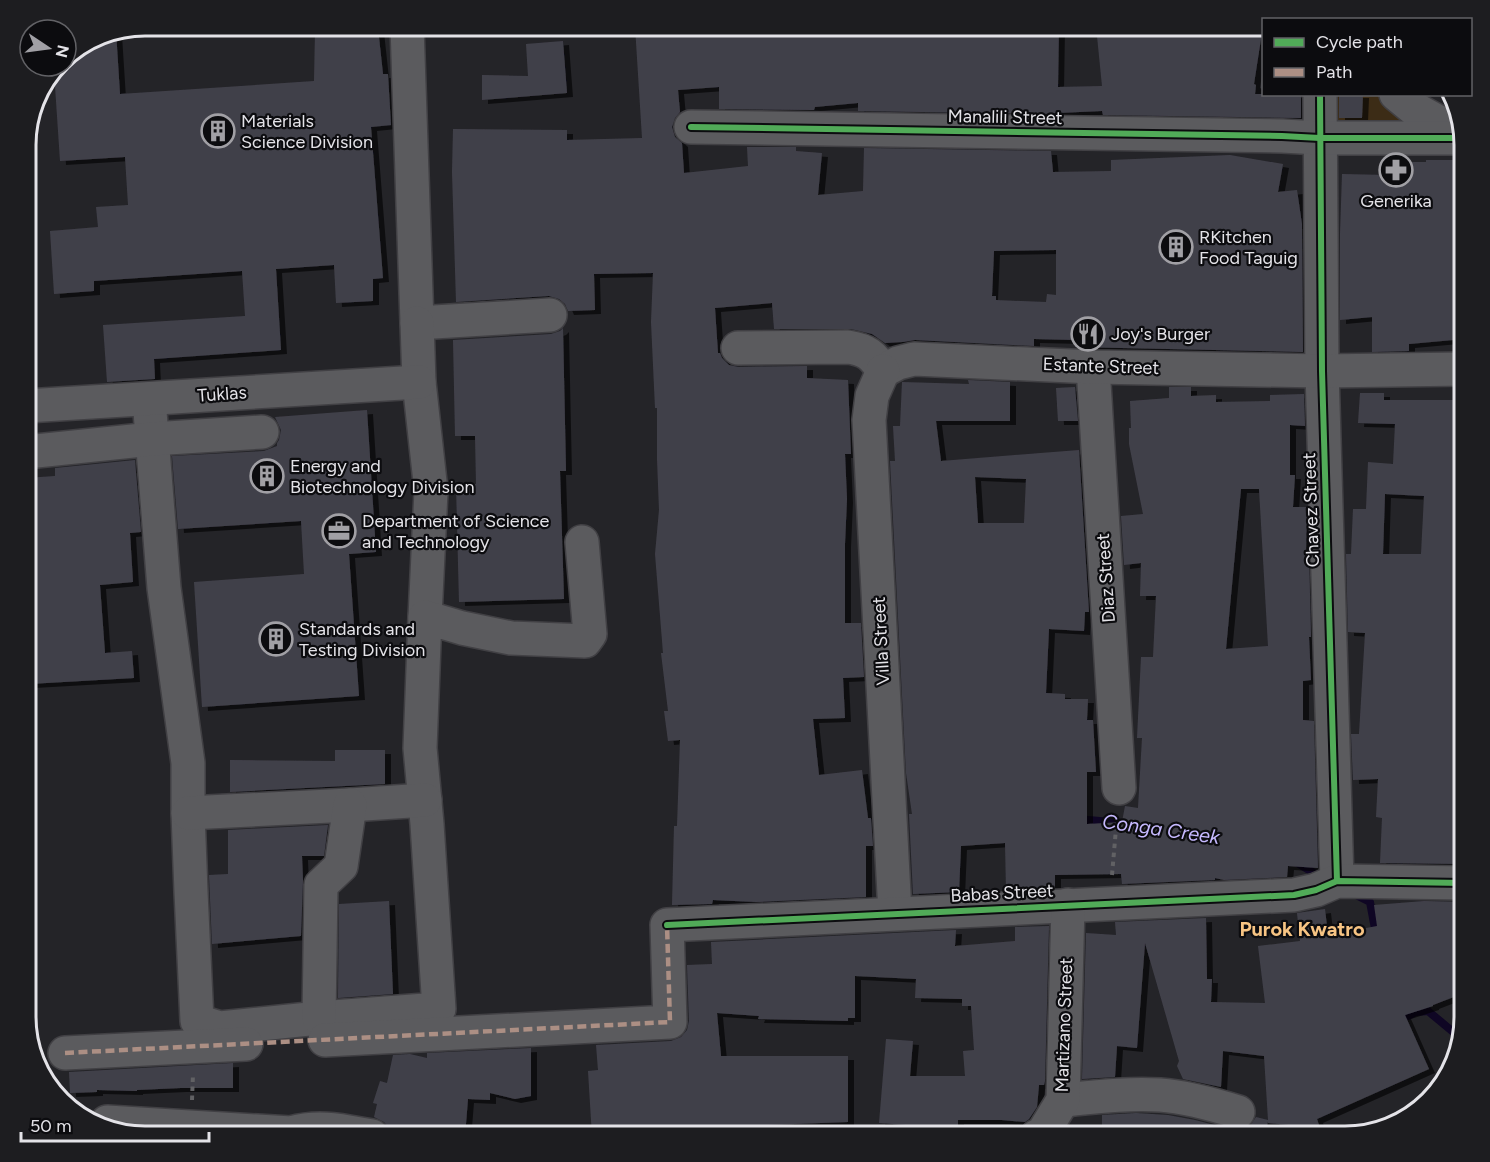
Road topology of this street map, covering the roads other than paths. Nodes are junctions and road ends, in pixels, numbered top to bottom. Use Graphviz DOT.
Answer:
graph roads {
  1 [pos="407,36"];
  2 [pos="1320,96"];
  3 [pos="1398,96"];
  4 [pos="691,127"];
  5 [pos="1453,132"];
  6 [pos="1453,137"];
  7 [pos="1320,138"];
  8 [pos="550,315"];
  9 [pos="417,323"];
  10 [pos="738,348"];
  11 [pos="1093,367"];
  12 [pos="1454,369"];
  13 [pos="883,371"];
  14 [pos="1322,371"];
  15 [pos="418,382"];
  16 [pos="149,399"];
  17 [pos="36,405"];
  18 [pos="262,432"];
  19 [pos="152,439"];
  20 [pos="36,451"];
  21 [pos="582,542"];
  22 [pos="425,617"];
  23 [pos="1118,799"];
  24 [pos="425,800"];
  25 [pos="350,805"];
  26 [pos="188,813"];
  27 [pos="1454,883"];
  28 [pos="1330,884"];
  29 [pos="1068,905"];
  30 [pos="895,914"];
  31 [pos="319,1018"];
  32 [pos="65,1053"];
  33 [pos="1063,1100"];
  34 [pos="1238,1112"];
  35 [pos="121,1123"];
  36 [pos="174,1126"];
  37 [pos="1047,1126"];
  1 -- 9 [label="street"];
  2 -- 7 [label="street, Chavez Street"];
  3 -- 5 [label="street"];
  4 -- 7 [label="street, Manalili Street"];
  6 -- 7 [label="street, Manalili Street"];
  7 -- 14 [label="street, Chavez Street"];
  8 -- 9 [label="street"];
  9 -- 15 [label="street"];
  10 -- 13 [label="street"];
  11 -- 13 [label="street, Estante Street"];
  11 -- 14 [label="street, Estante Street"];
  11 -- 23 [label="street, Diaz Street"];
  12 -- 14 [label="street, Estante Street"];
  13 -- 30 [label="street, Villa Street"];
  14 -- 28 [label="street, Chavez Street"];
  15 -- 16 [label="street, Tuklas"];
  15 -- 22 [label="street"];
  16 -- 17 [label="street, Tuklas"];
  16 -- 19 [label="street"];
  18 -- 19 [label="street"];
  19 -- 20 [label="street"];
  19 -- 26 [label="street"];
  21 -- 22 [label="street"];
  22 -- 24 [label="street"];
  24 -- 25 [label="street"];
  24 -- 31 [label="street"];
  25 -- 26 [label="street"];
  25 -- 31 [label="street"];
  26 -- 31 [label="street"];
  27 -- 28 [label="street, Babas Street"];
  28 -- 29 [label="street, Babas Street"];
  29 -- 30 [label="street, Babas Street"];
  29 -- 33 [label="street, Martizano Street"];
  30 -- 32 [label="street, Babas Street"];
  33 -- 34 [label="street"];
  33 -- 37 [label="street, Martizano Street"];
  35 -- 36 [label="street"];
}
